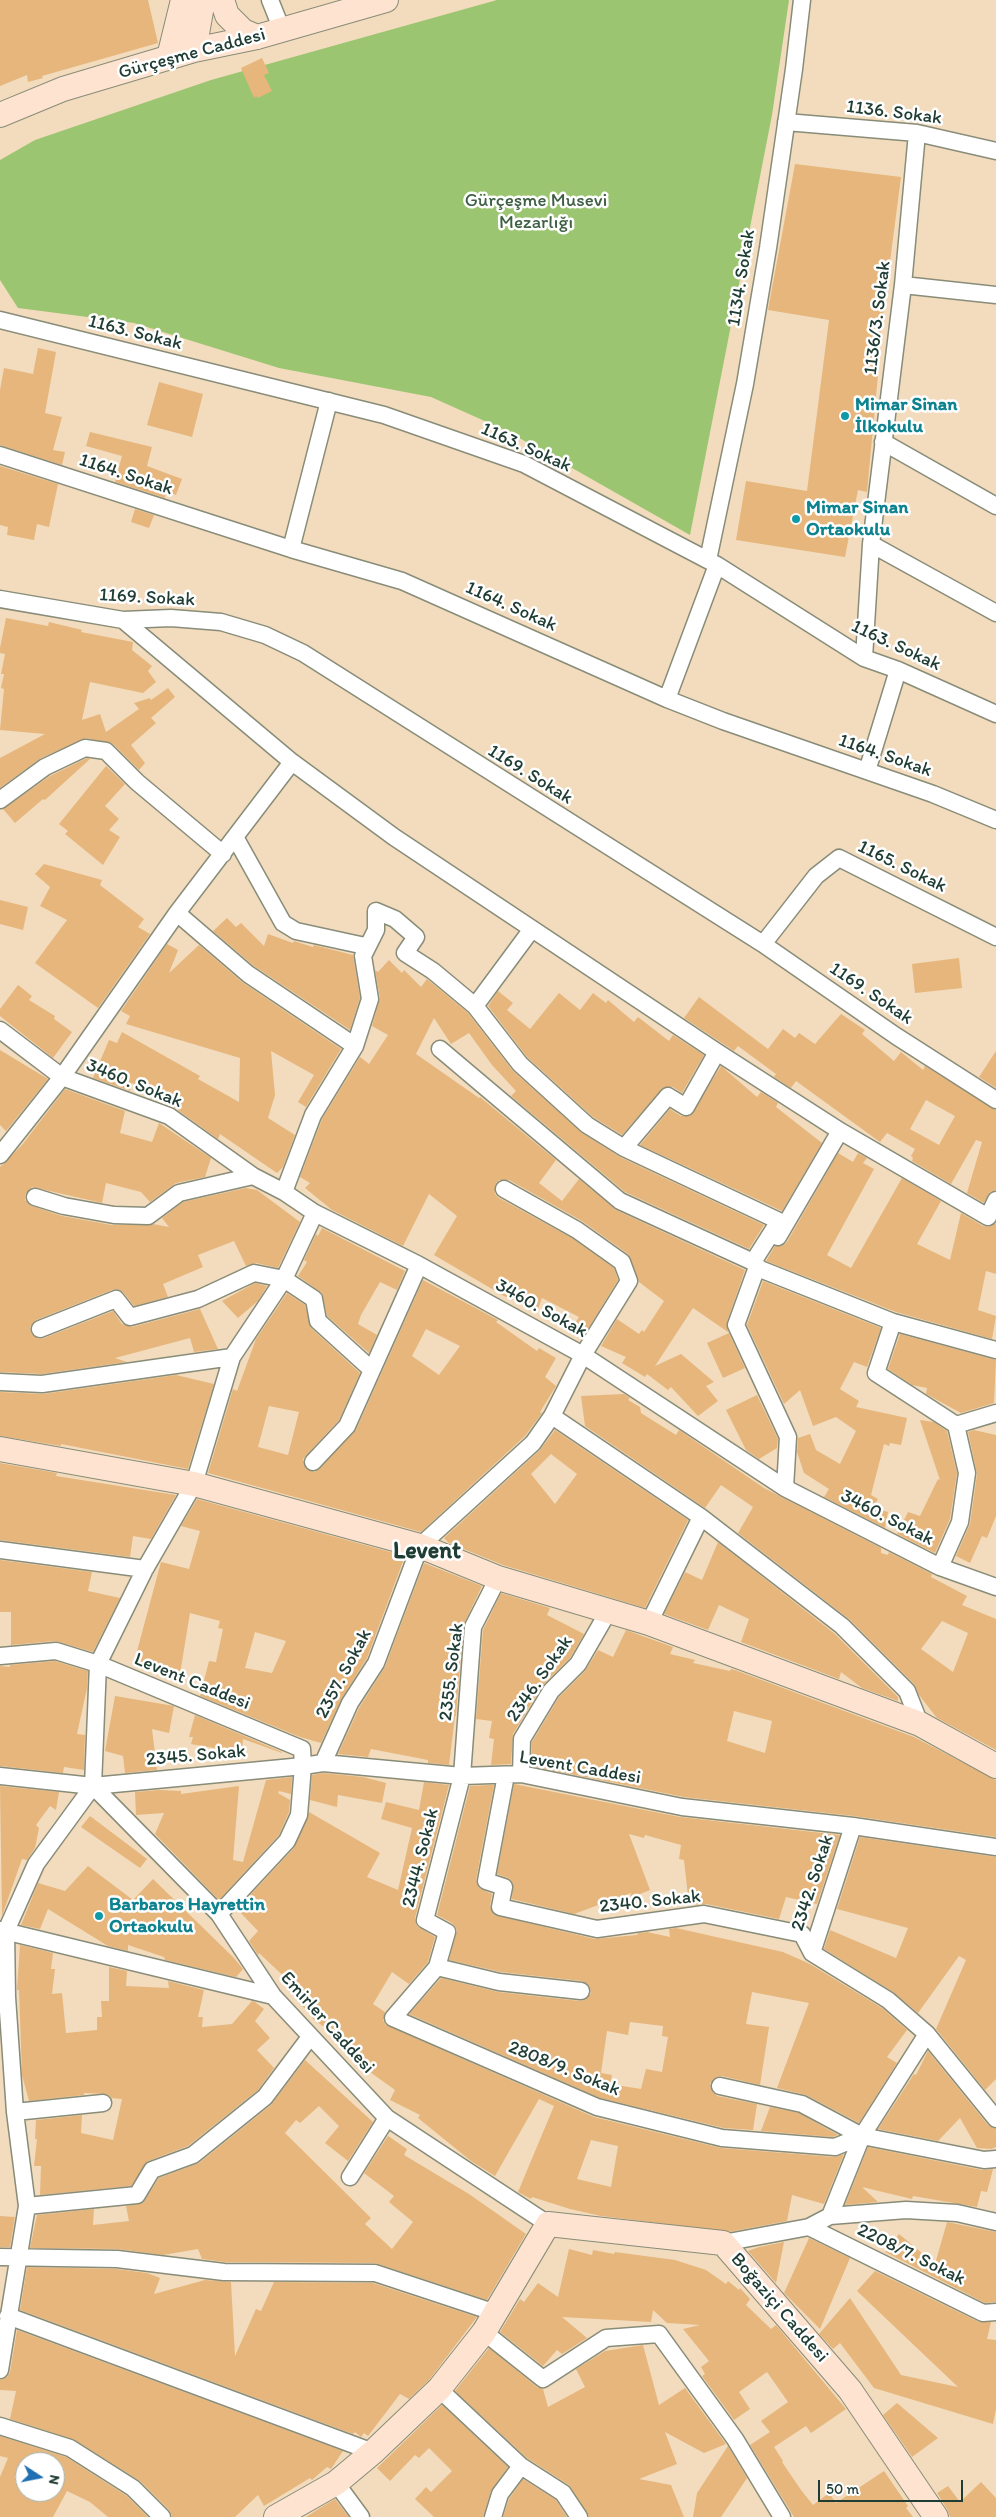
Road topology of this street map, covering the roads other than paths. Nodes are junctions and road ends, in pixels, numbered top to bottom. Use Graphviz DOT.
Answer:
graph roads {
  1 [pos="183,0"];
  2 [pos="203,0"];
  3 [pos="222,0"];
  4 [pos="270,0"];
  5 [pos="386,0"];
  6 [pos="802,0"];
  7 [pos="282,30"];
  8 [pos="257,37"];
  9 [pos="194,50"];
  10 [pos="169,57"];
  11 [pos="0,115"];
  12 [pos="786,122"];
  13 [pos="917,133"];
  14 [pos="996,151"];
  15 [pos="903,285"];
  16 [pos="996,294"];
  17 [pos="0,321"];
  18 [pos="329,402"];
  19 [pos="883,442"];
  20 [pos="0,455"];
  21 [pos="996,506"];
  22 [pos="871,544"];
  23 [pos="291,549"];
  24 [pos="712,563"];
  25 [pos="0,599"];
  26 [pos="996,613"];
  27 [pos="123,620"];
  28 [pos="864,658"];
  29 [pos="898,670"];
  30 [pos="667,699"];
  31 [pos="996,714"];
  32 [pos="292,762"];
  33 [pos="868,771"];
  34 [pos="0,800"];
  35 [pos="996,820"];
  36 [pos="235,837"];
  37 [pos="223,854"];
  38 [pos="177,913"];
  39 [pos="532,929"];
  40 [pos="994,932"];
  41 [pos="763,944"];
  42 [pos="366,950"];
  43 [pos="475,1006"];
  44 [pos="0,1030"];
  45 [pos="354,1046"];
  46 [pos="440,1050"];
  47 [pos="717,1052"];
  48 [pos="62,1077"];
  49 [pos="996,1100"];
  50 [pos="840,1131"];
  51 [pos="624,1148"];
  52 [pos="0,1155"];
  53 [pos="253,1176"];
  54 [pos="504,1189"];
  55 [pos="284,1192"];
  56 [pos="35,1197"];
  57 [pos="996,1200"];
  58 [pos="315,1213"];
  59 [pos="419,1265"];
  60 [pos="756,1266"];
  61 [pos="284,1279"];
  62 [pos="893,1322"];
  63 [pos="40,1329"];
  64 [pos="996,1350"];
  65 [pos="583,1355"];
  66 [pos="232,1357"];
  67 [pos="372,1370"];
  68 [pos="0,1382"];
  69 [pos="996,1413"];
  70 [pos="552,1416"];
  71 [pos="956,1426"];
  72 [pos="0,1449"];
  73 [pos="313,1462"];
  74 [pos="194,1484"];
  75 [pos="786,1488"];
  76 [pos="701,1517"];
  77 [pos="420,1546"];
  78 [pos="0,1550"];
  79 [pos="940,1567"];
  80 [pos="146,1570"];
  81 [pos="498,1578"];
  82 [pos="996,1587"];
  83 [pos="608,1612"];
  84 [pos="649,1623"];
  85 [pos="0,1656"];
  86 [pos="98,1664"];
  87 [pos="920,1724"];
  88 [pos="322,1763"];
  89 [pos="304,1766"];
  90 [pos="996,1766"];
  91 [pos="514,1775"];
  92 [pos="0,1776"];
  93 [pos="462,1776"];
  94 [pos="93,1786"];
  95 [pos="853,1826"];
  96 [pos="996,1847"];
  97 [pos="500,1907"];
  98 [pos="218,1914"];
  99 [pos="3,1930"];
  100 [pos="812,1953"];
  101 [pos="437,1967"];
  102 [pos="581,1991"];
  103 [pos="273,1996"];
  104 [pos="4,1997"];
  105 [pos="927,2034"];
  106 [pos="310,2037"];
  107 [pos="720,2086"];
  108 [pos="103,2103"];
  109 [pos="15,2112"];
  110 [pos="387,2118"];
  111 [pos="996,2119"];
  112 [pos="862,2136"];
  113 [pos="996,2159"];
  114 [pos="350,2177"];
  115 [pos="27,2206"];
  116 [pos="830,2216"];
  117 [pos="996,2222"];
  118 [pos="548,2224"];
  119 [pos="809,2227"];
  120 [pos="723,2243"];
  121 [pos="19,2256"];
  122 [pos="0,2257"];
  123 [pos="996,2312"];
  124 [pos="8,2316"];
  125 [pos="490,2322"];
  126 [pos="0,2370"];
  127 [pos="439,2389"];
  128 [pos="0,2426"];
  129 [pos="372,2452"];
  130 [pos="521,2466"];
  131 [pos="336,2483"];
  132 [pos="285,2515"];
  133 [pos="162,2517"];
  134 [pos="361,2517"];
  135 [pos="493,2517"];
  136 [pos="579,2517"];
  137 [pos="782,2517"];
  138 [pos="936,2517"];
  1 -- 10 [label="street"];
  2 -- 9 [label="street"];
  3 -- 8 [label="street"];
  4 -- 7 [label="street"];
  5 -- 7 [label="street, Gürçeşme Caddesi"];
  6 -- 12 [label="street, 1134. Sokak"];
  7 -- 8 [label="street, Gürçeşme Caddesi"];
  8 -- 9 [label="street, Gürçeşme Caddesi"];
  9 -- 10 [label="street, Gürçeşme Caddesi"];
  10 -- 11 [label="street, Gürçeşme Caddesi"];
  12 -- 13 [label="street, 1136. Sokak"];
  12 -- 24 [label="street, 1134. Sokak"];
  13 -- 14 [label="street, 1136. Sokak"];
  13 -- 15 [label="street, 1136/3. Sokak"];
  15 -- 16 [label="street"];
  15 -- 19 [label="street, 1136/3. Sokak"];
  17 -- 18 [label="street, 1163. Sokak"];
  18 -- 23 [label="street"];
  18 -- 24 [label="street, 1163. Sokak"];
  19 -- 21 [label="street"];
  19 -- 22 [label="street, 1136/3. Sokak"];
  20 -- 23 [label="street, 1164. Sokak"];
  22 -- 26 [label="street"];
  22 -- 28 [label="street, 1136/3. Sokak"];
  23 -- 30 [label="street, 1164. Sokak"];
  24 -- 28 [label="street, 1163. Sokak"];
  24 -- 30 [label="street, 1134. Sokak"];
  25 -- 27 [label="street, 1169. Sokak"];
  27 -- 32 [label="street"];
  27 -- 41 [label="street, 1169. Sokak"];
  28 -- 29 [label="street, 1163. Sokak"];
  29 -- 31 [label="street, 1163. Sokak"];
  29 -- 33 [label="street"];
  30 -- 33 [label="street, 1164. Sokak"];
  32 -- 36 [label="street"];
  32 -- 39 [label="street"];
  33 -- 35 [label="street, 1164. Sokak"];
  34 -- 37 [label="street"];
  36 -- 37 [label="street"];
  36 -- 42 [label="street"];
  37 -- 38 [label="street"];
  38 -- 45 [label="street"];
  38 -- 48 [label="street"];
  39 -- 43 [label="street"];
  39 -- 47 [label="street"];
  40 -- 41 [label="street, 1165. Sokak"];
  41 -- 49 [label="street, 1169. Sokak"];
  42 -- 43 [label="street"];
  42 -- 45 [label="street"];
  43 -- 51 [label="street"];
  44 -- 48 [label="street, 3460. Sokak"];
  45 -- 55 [label="street"];
  46 -- 60 [label="street"];
  47 -- 50 [label="street"];
  47 -- 51 [label="street"];
  48 -- 52 [label="street"];
  48 -- 53 [label="street, 3460. Sokak"];
  50 -- 57 [label="street"];
  50 -- 60 [label="street"];
  51 -- 60 [label="street"];
  53 -- 55 [label="street, 3460. Sokak"];
  53 -- 56 [label="street"];
  54 -- 65 [label="street"];
  55 -- 58 [label="street, 3460. Sokak"];
  58 -- 59 [label="street, 3460. Sokak"];
  58 -- 61 [label="street"];
  59 -- 65 [label="street, 3460. Sokak"];
  59 -- 67 [label="street"];
  60 -- 62 [label="street"];
  60 -- 75 [label="street"];
  61 -- 63 [label="street"];
  61 -- 66 [label="street"];
  61 -- 67 [label="street"];
  62 -- 64 [label="street"];
  62 -- 71 [label="street"];
  65 -- 70 [label="street"];
  65 -- 75 [label="street, 3460. Sokak"];
  66 -- 68 [label="street"];
  66 -- 74 [label="street"];
  67 -- 73 [label="street"];
  69 -- 71 [label="street"];
  70 -- 76 [label="street"];
  70 -- 77 [label="street"];
  71 -- 79 [label="street"];
  72 -- 74 [label="street"];
  74 -- 77 [label="street"];
  74 -- 80 [label="street"];
  75 -- 79 [label="street, 3460. Sokak"];
  76 -- 84 [label="street"];
  76 -- 87 [label="street"];
  77 -- 81 [label="street"];
  77 -- 88 [label="street, 2357. Sokak"];
  78 -- 80 [label="street"];
  79 -- 82 [label="street, 3460. Sokak"];
  80 -- 86 [label="street"];
  81 -- 83 [label="street"];
  81 -- 93 [label="street, 2355. Sokak"];
  83 -- 84 [label="street"];
  83 -- 91 [label="street, 2346. Sokak"];
  84 -- 87 [label="street"];
  85 -- 86 [label="street"];
  86 -- 89 [label="street, Levent Caddesi"];
  86 -- 94 [label="street"];
  87 -- 90 [label="street"];
  88 -- 89 [label="street, Levent Caddesi"];
  88 -- 93 [label="street, Levent Caddesi"];
  89 -- 94 [label="street, 2345. Sokak"];
  89 -- 98 [label="street"];
  91 -- 93 [label="street, Levent Caddesi"];
  91 -- 95 [label="street, Levent Caddesi"];
  91 -- 97 [label="street, 2346. Sokak"];
  92 -- 94 [label="street, 2345. Sokak"];
  93 -- 101 [label="street, 2344. Sokak"];
  94 -- 98 [label="street, Emirler Caddesi"];
  94 -- 99 [label="street"];
  95 -- 96 [label="street, Levent Caddesi"];
  95 -- 100 [label="street, 2342. Sokak"];
  97 -- 100 [label="street, 2340. Sokak"];
  98 -- 103 [label="street, Emirler Caddesi"];
  99 -- 103 [label="street"];
  99 -- 104 [label="street"];
  100 -- 105 [label="street, 2340. Sokak"];
  101 -- 102 [label="street"];
  101 -- 112 [label="street, 2808/9. Sokak"];
  103 -- 106 [label="street, Emirler Caddesi"];
  104 -- 109 [label="street"];
  105 -- 111 [label="street, 2340. Sokak"];
  105 -- 112 [label="street"];
  106 -- 110 [label="street, Emirler Caddesi"];
  106 -- 115 [label="street"];
  107 -- 112 [label="street"];
  108 -- 109 [label="street"];
  109 -- 115 [label="street"];
  110 -- 114 [label="street"];
  110 -- 118 [label="street, Emirler Caddesi"];
  112 -- 113 [label="street"];
  112 -- 116 [label="street"];
  115 -- 121 [label="street"];
  116 -- 117 [label="street"];
  116 -- 119 [label="street"];
  118 -- 120 [label="street, Boğaziçi Caddesi"];
  118 -- 125 [label="street"];
  119 -- 120 [label="street"];
  119 -- 123 [label="street, 2208/7. Sokak"];
  120 -- 138 [label="street, Boğaziçi Caddesi"];
  121 -- 122 [label="street"];
  121 -- 124 [label="street"];
  121 -- 125 [label="street"];
  124 -- 126 [label="street"];
  124 -- 129 [label="street"];
  125 -- 127 [label="street"];
  125 -- 137 [label="street"];
  127 -- 129 [label="street"];
  127 -- 130 [label="street"];
  128 -- 133 [label="street"];
  129 -- 131 [label="street"];
  130 -- 135 [label="street"];
  130 -- 136 [label="street"];
  131 -- 132 [label="street"];
  131 -- 134 [label="street"];
}
